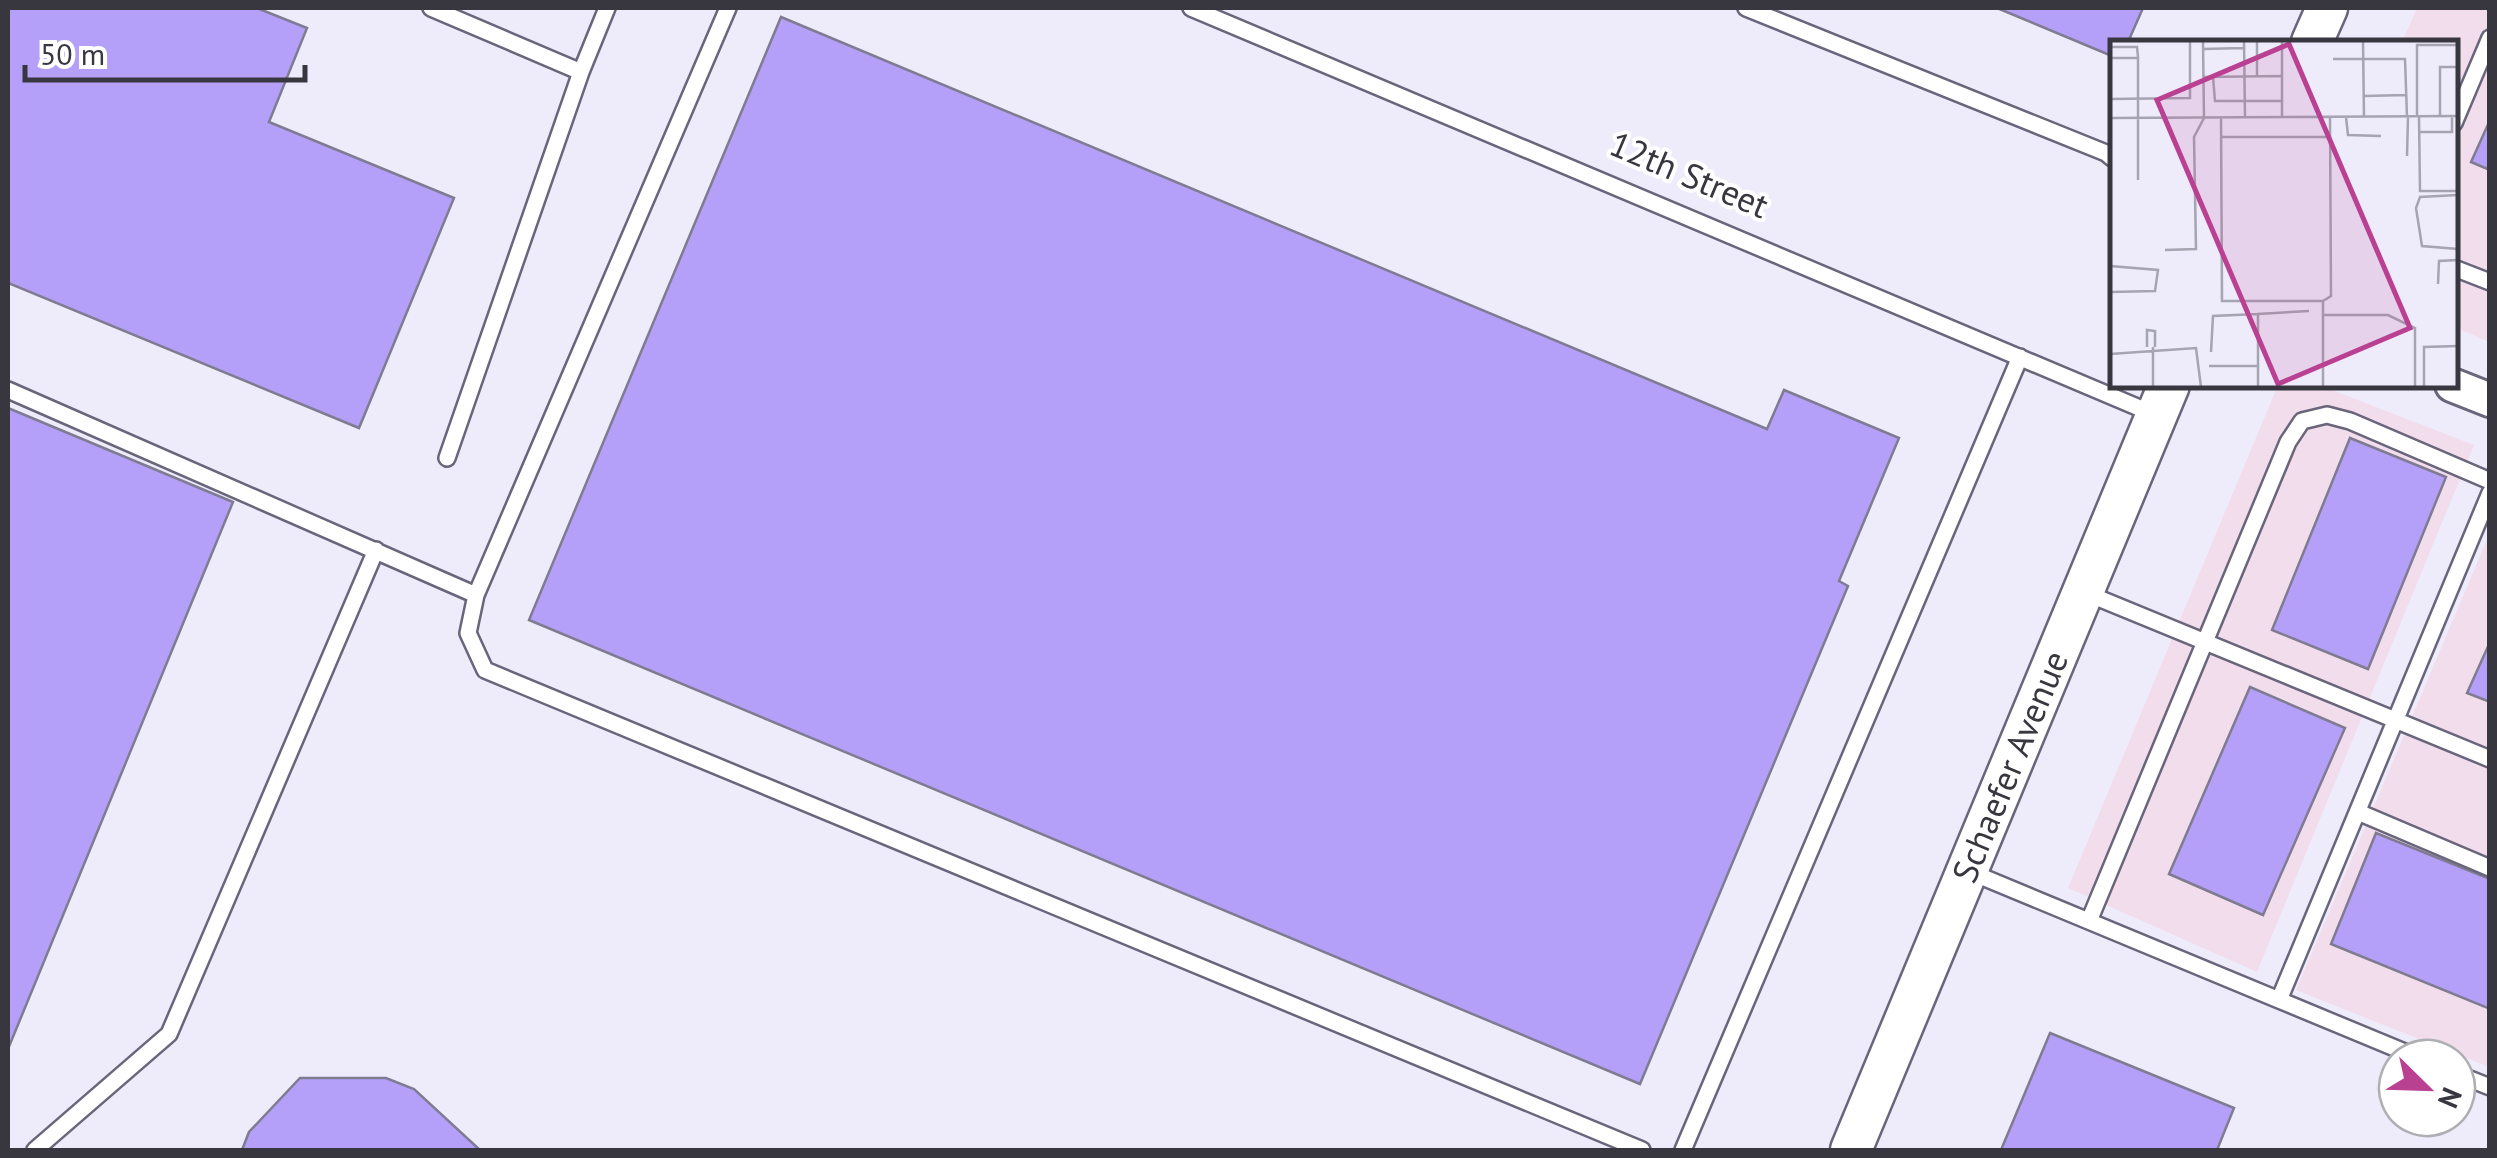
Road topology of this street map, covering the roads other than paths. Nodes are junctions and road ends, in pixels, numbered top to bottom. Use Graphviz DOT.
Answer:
graph roads {
  1 [pos="431,8"];
  2 [pos="607,8"];
  3 [pos="728,8"];
  4 [pos="1191,8"];
  5 [pos="1746,8"];
  6 [pos="2327,8"];
  7 [pos="2490,38"];
  8 [pos="2313,40"];
  9 [pos="581,72"];
  10 [pos="2457,116"];
  11 [pos="2110,154"];
  12 [pos="2457,269"];
  13 [pos="2490,282"];
  14 [pos="2020,357"];
  15 [pos="2110,384"];
  16 [pos="2457,387"];
  17 [pos="2122,388"];
  18 [pos="8,390"];
  19 [pos="2162,400"];
  20 [pos="2490,400"];
  21 [pos="447,458"];
  22 [pos="2490,481"];
  23 [pos="2490,493"];
  24 [pos="376,550"];
  25 [pos="2082,592"];
  26 [pos="476,595"];
  27 [pos="2204,642"];
  28 [pos="2397,721"];
  29 [pos="2490,759"];
  30 [pos="2358,812"];
  31 [pos="2490,868"];
  32 [pos="1968,871"];
  33 [pos="2089,921"];
  34 [pos="2280,1000"];
  35 [pos="2377,1040"];
  36 [pos="35,1150"];
  37 [pos="1642,1150"];
  38 [pos="1683,1150"];
  39 [pos="1852,1150"];
  1 -- 9 [label="lane"];
  2 -- 9 [label="lane"];
  3 -- 26 [label="lane"];
  4 -- 14 [label="lane, 12th Street"];
  5 -- 11 [label="lane"];
  6 -- 8 [label="street"];
  7 -- 10 [label="lane"];
  9 -- 21 [label="lane"];
  12 -- 13 [label="lane"];
  14 -- 15 [label="lane, 12th Street"];
  14 -- 38 [label="lane"];
  16 -- 20 [label="street"];
  17 -- 19 [label="lane, 12th Street"];
  18 -- 24 [label="lane"];
  19 -- 25 [label="street, Schaefer Avenue"];
  22 -- 27 [label="lane"];
  23 -- 28 [label="lane"];
  24 -- 26 [label="lane"];
  24 -- 36 [label="lane"];
  25 -- 27 [label="lane"];
  25 -- 32 [label="street, Schaefer Avenue"];
  26 -- 37 [label="lane"];
  27 -- 28 [label="lane"];
  27 -- 33 [label="lane"];
  28 -- 29 [label="lane"];
  28 -- 30 [label="lane"];
  30 -- 31 [label="lane"];
  30 -- 34 [label="lane"];
  32 -- 33 [label="lane"];
  32 -- 39 [label="street, Schaefer Avenue"];
  33 -- 34 [label="lane"];
  34 -- 35 [label="lane"];
}
